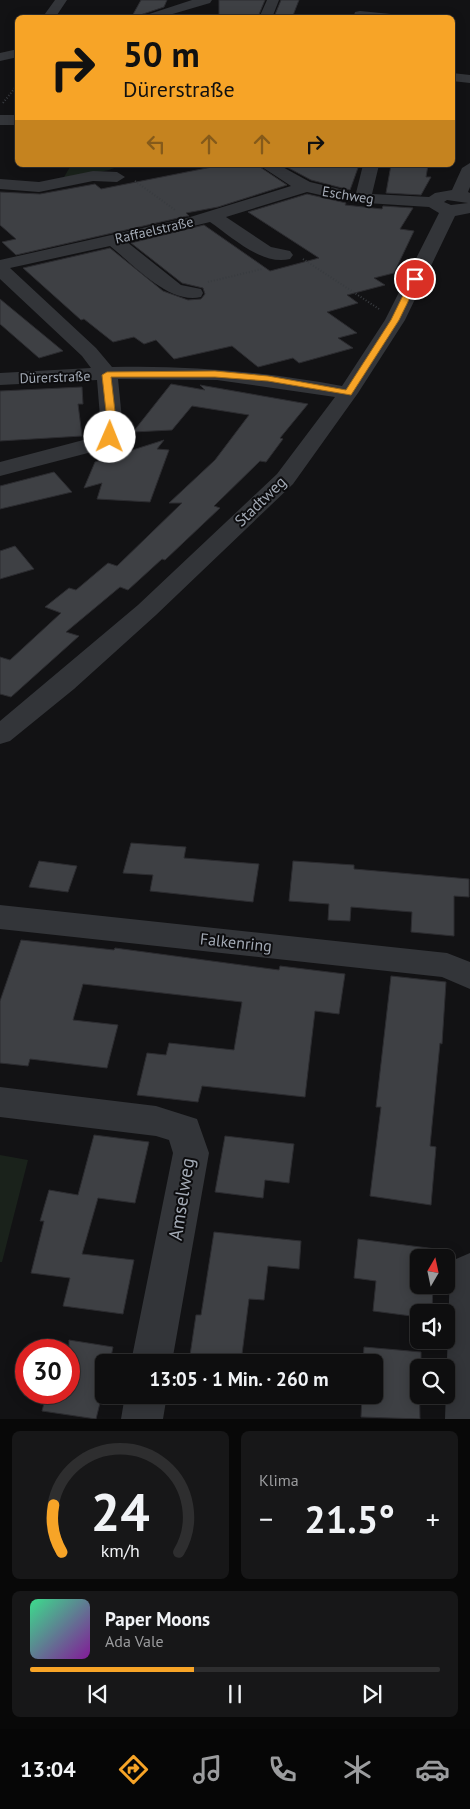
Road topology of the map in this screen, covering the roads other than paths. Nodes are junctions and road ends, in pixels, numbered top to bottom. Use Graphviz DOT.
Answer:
graph roads {
  1 [pos="61,0"];
  2 [pos="206,0"];
  3 [pos="273,0"];
  4 [pos="371,0"];
  5 [pos="176,4"];
  6 [pos="50,15"];
  7 [pos="150,15"];
  8 [pos="266,15"];
  9 [pos="360,15"];
  10 [pos="15,55"];
  11 [pos="3,64"];
  12 [pos="455,77"];
  13 [pos="470,79"];
  14 [pos="0,120"];
  15 [pos="15,120"];
  16 [pos="272,167"];
  17 [pos="371,167"];
  18 [pos="470,168"];
  19 [pos="117,177"];
  20 [pos="0,184"];
  21 [pos="307,187"];
  22 [pos="363,198"];
  23 [pos="453,201"];
  24 [pos="470,208"];
  25 [pos="213,216"];
  26 [pos="114,240"];
  27 [pos="284,255"];
  28 [pos="0,265"];
  29 [pos="0,269"];
  30 [pos="194,293"];
  31 [pos="107,375"];
  32 [pos="0,379"];
  33 [pos="348,393"];
  34 [pos="0,469"];
  35 [pos="0,735"];
  36 [pos="0,917"];
  37 [pos="470,976"];
  38 [pos="0,1102"];
  39 [pos="470,1271"];
  40 [pos="153,1354"];
  41 [pos="144,1404"];
  42 [pos="142,1419"];
  43 [pos="466,1419"];
  1 -- 6 [label="street"];
  2 -- 5 [label="street"];
  3 -- 8 [label="street"];
  4 -- 9 [label="street"];
  5 -- 7 [label="street"];
  10 -- 11 [label="street"];
  12 -- 13 [label="street"];
  14 -- 15 [label="street"];
  16 -- 21 [label="street, Eschweg"];
  17 -- 22 [label="street"];
  18 -- 23 [label="street, Stadtweg"];
  19 -- 20 [label="street"];
  21 -- 22 [label="street, Eschweg"];
  21 -- 25 [label="street, Raffaelstraße"];
  22 -- 23 [label="street, Eschweg"];
  23 -- 24 [label="street"];
  23 -- 33 [label="street, Stadtweg"];
  25 -- 26 [label="street, Raffaelstraße"];
  25 -- 27 [label="street"];
  26 -- 28 [label="street, Raffaelstraße"];
  26 -- 30 [label="street"];
  29 -- 31 [label="street"];
  31 -- 32 [label="street, Dürerstraße"];
  31 -- 33 [label="street, Dürerstraße"];
  31 -- 34 [label="street"];
  33 -- 35 [label="street, Stadtweg"];
  36 -- 37 [label="street, Falkenring"];
  38 -- 40 [label="street, Amselweg"];
  39 -- 43 [label="street"];
  41 -- 42 [label="street"];
}
